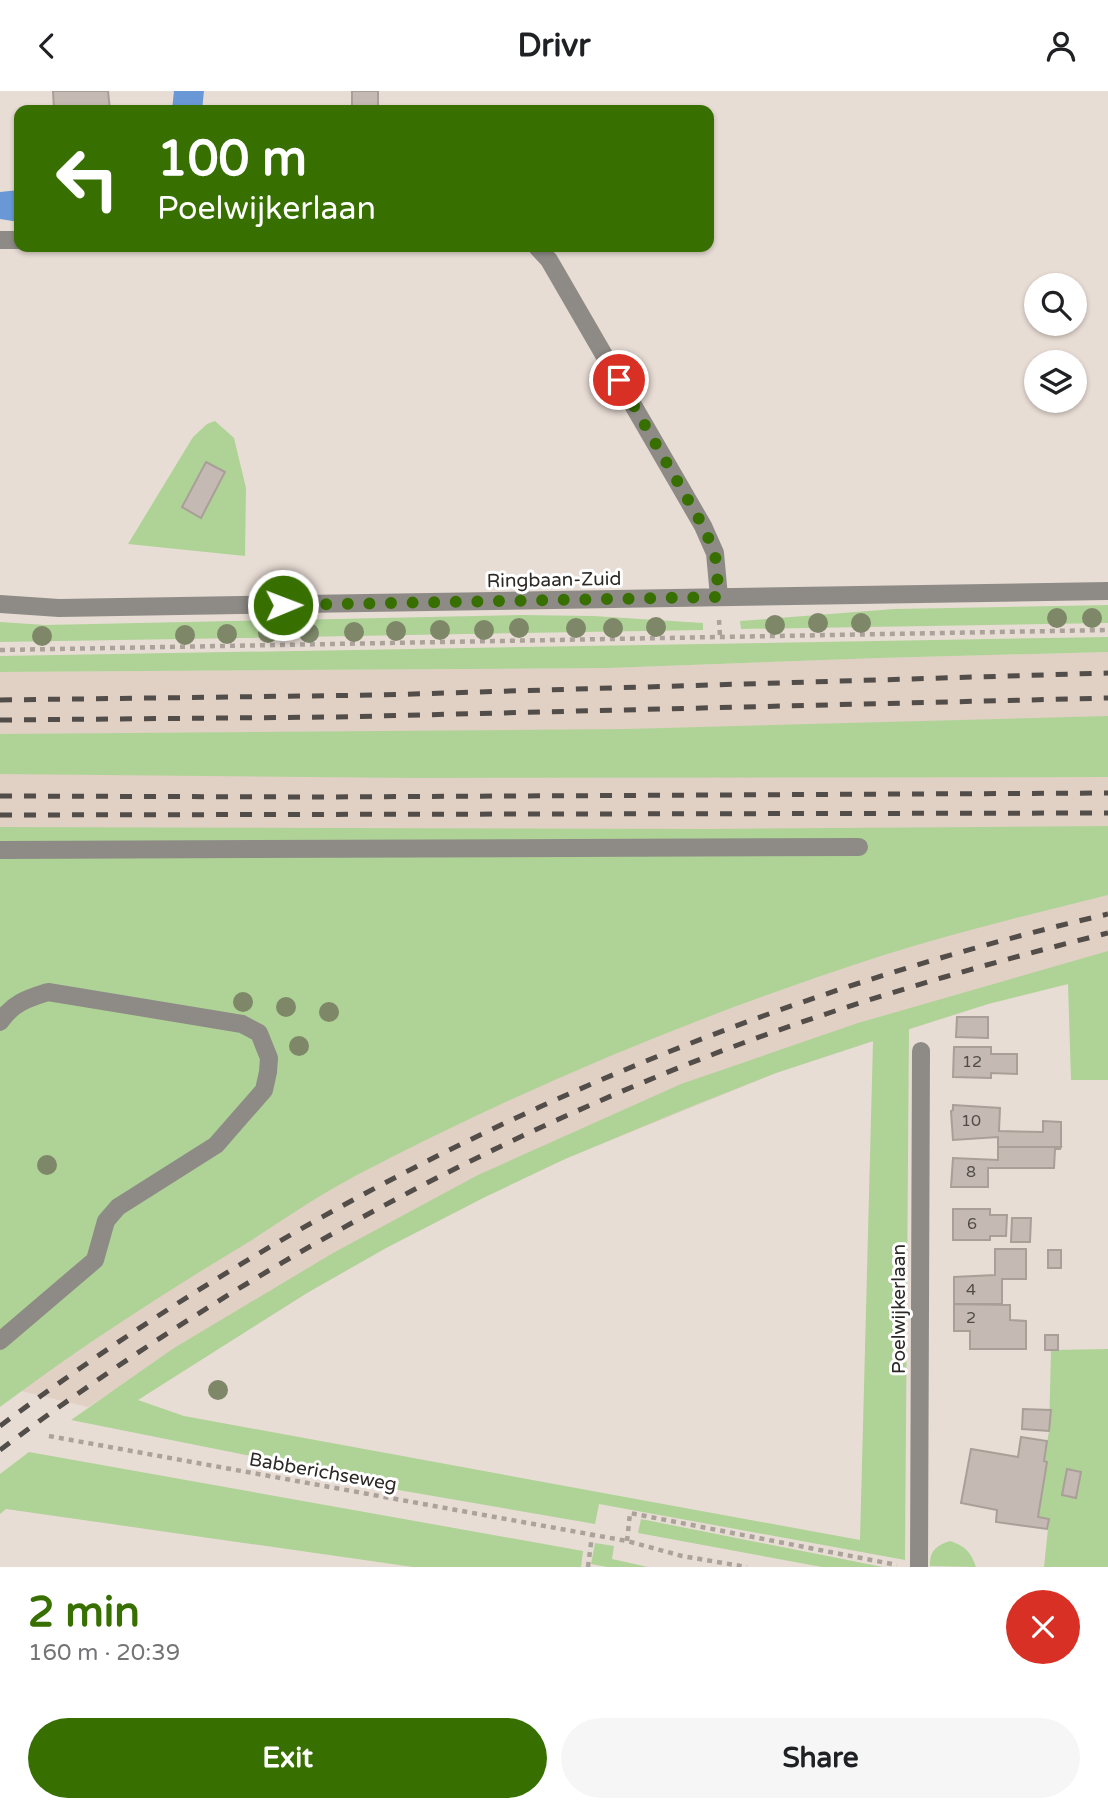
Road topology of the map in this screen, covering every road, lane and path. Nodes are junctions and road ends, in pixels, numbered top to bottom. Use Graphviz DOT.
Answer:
graph roads {
  1 [pos="542,252"];
  2 [pos="1108,591"];
  3 [pos="719,597"];
  4 [pos="0,604"];
  5 [pos="1108,630"];
  6 [pos="0,650"];
  7 [pos="859,847"];
  8 [pos="0,850"];
  9 [pos="0,1022"];
  10 [pos="920,1051"];
  11 [pos="0,1341"];
  12 [pos="49,1436"];
  13 [pos="592,1535"];
  14 [pos="627,1541"];
  15 [pos="588,1567"];
  16 [pos="747,1567"];
  17 [pos="909,1567"];
  18 [pos="919,1567"];
  1 -- 3 [label="street"];
  2 -- 3 [label="street, Ringbaan-Zuid"];
  3 -- 4 [label="street, Ringbaan-Zuid"];
  5 -- 6 [label="path"];
  7 -- 8 [label="street"];
  9 -- 11 [label="street"];
  10 -- 18 [label="street, Poelwijkerlaan"];
  12 -- 13 [label="path, Babberichseweg"];
  13 -- 14 [label="path, Babberichseweg"];
  13 -- 15 [label="path"];
  14 -- 16 [label="path, Babberichseweg"];
  14 -- 17 [label="path"];
}
